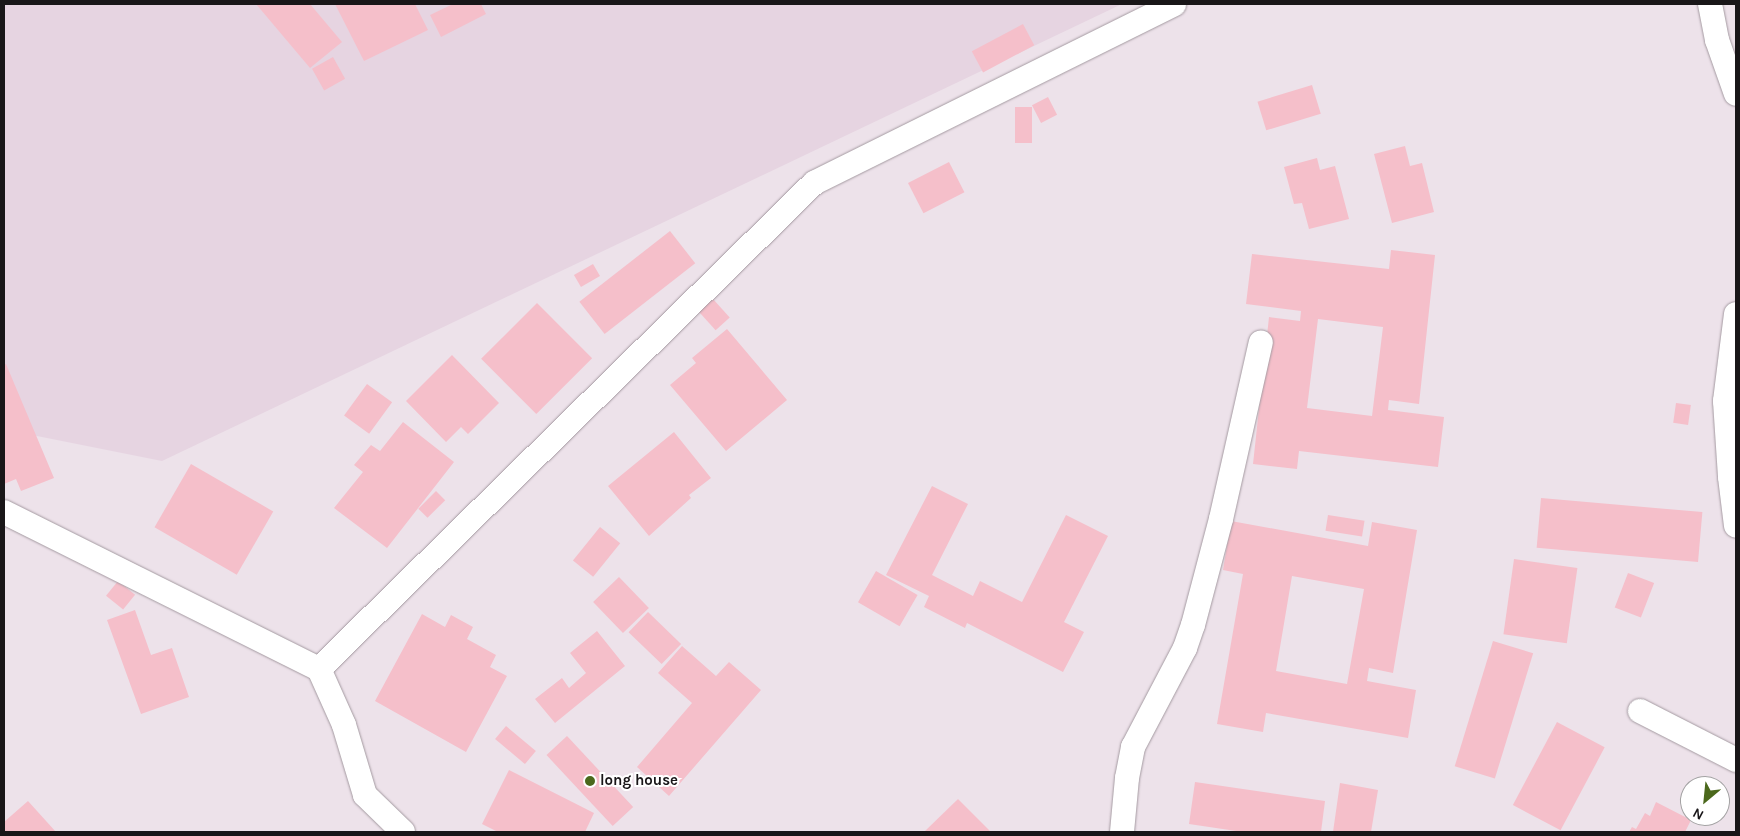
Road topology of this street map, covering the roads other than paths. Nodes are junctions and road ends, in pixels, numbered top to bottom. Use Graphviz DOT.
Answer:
graph roads {
  1 [pos="1174,4"];
  2 [pos="1710,4"];
  3 [pos="1736,94"];
  4 [pos="1736,314"];
  5 [pos="1261,342"];
  6 [pos="1733,477"];
  7 [pos="4,512"];
  8 [pos="1736,526"];
  9 [pos="319,669"];
  10 [pos="1640,711"];
  11 [pos="1736,760"];
  12 [pos="403,832"];
  13 [pos="1122,832"];
  1 -- 9 [label="street"];
  2 -- 3 [label="street"];
  4 -- 6 [label="street"];
  5 -- 13 [label="street"];
  6 -- 8 [label="street"];
  7 -- 9 [label="street"];
  9 -- 12 [label="street"];
  10 -- 11 [label="street"];
}
